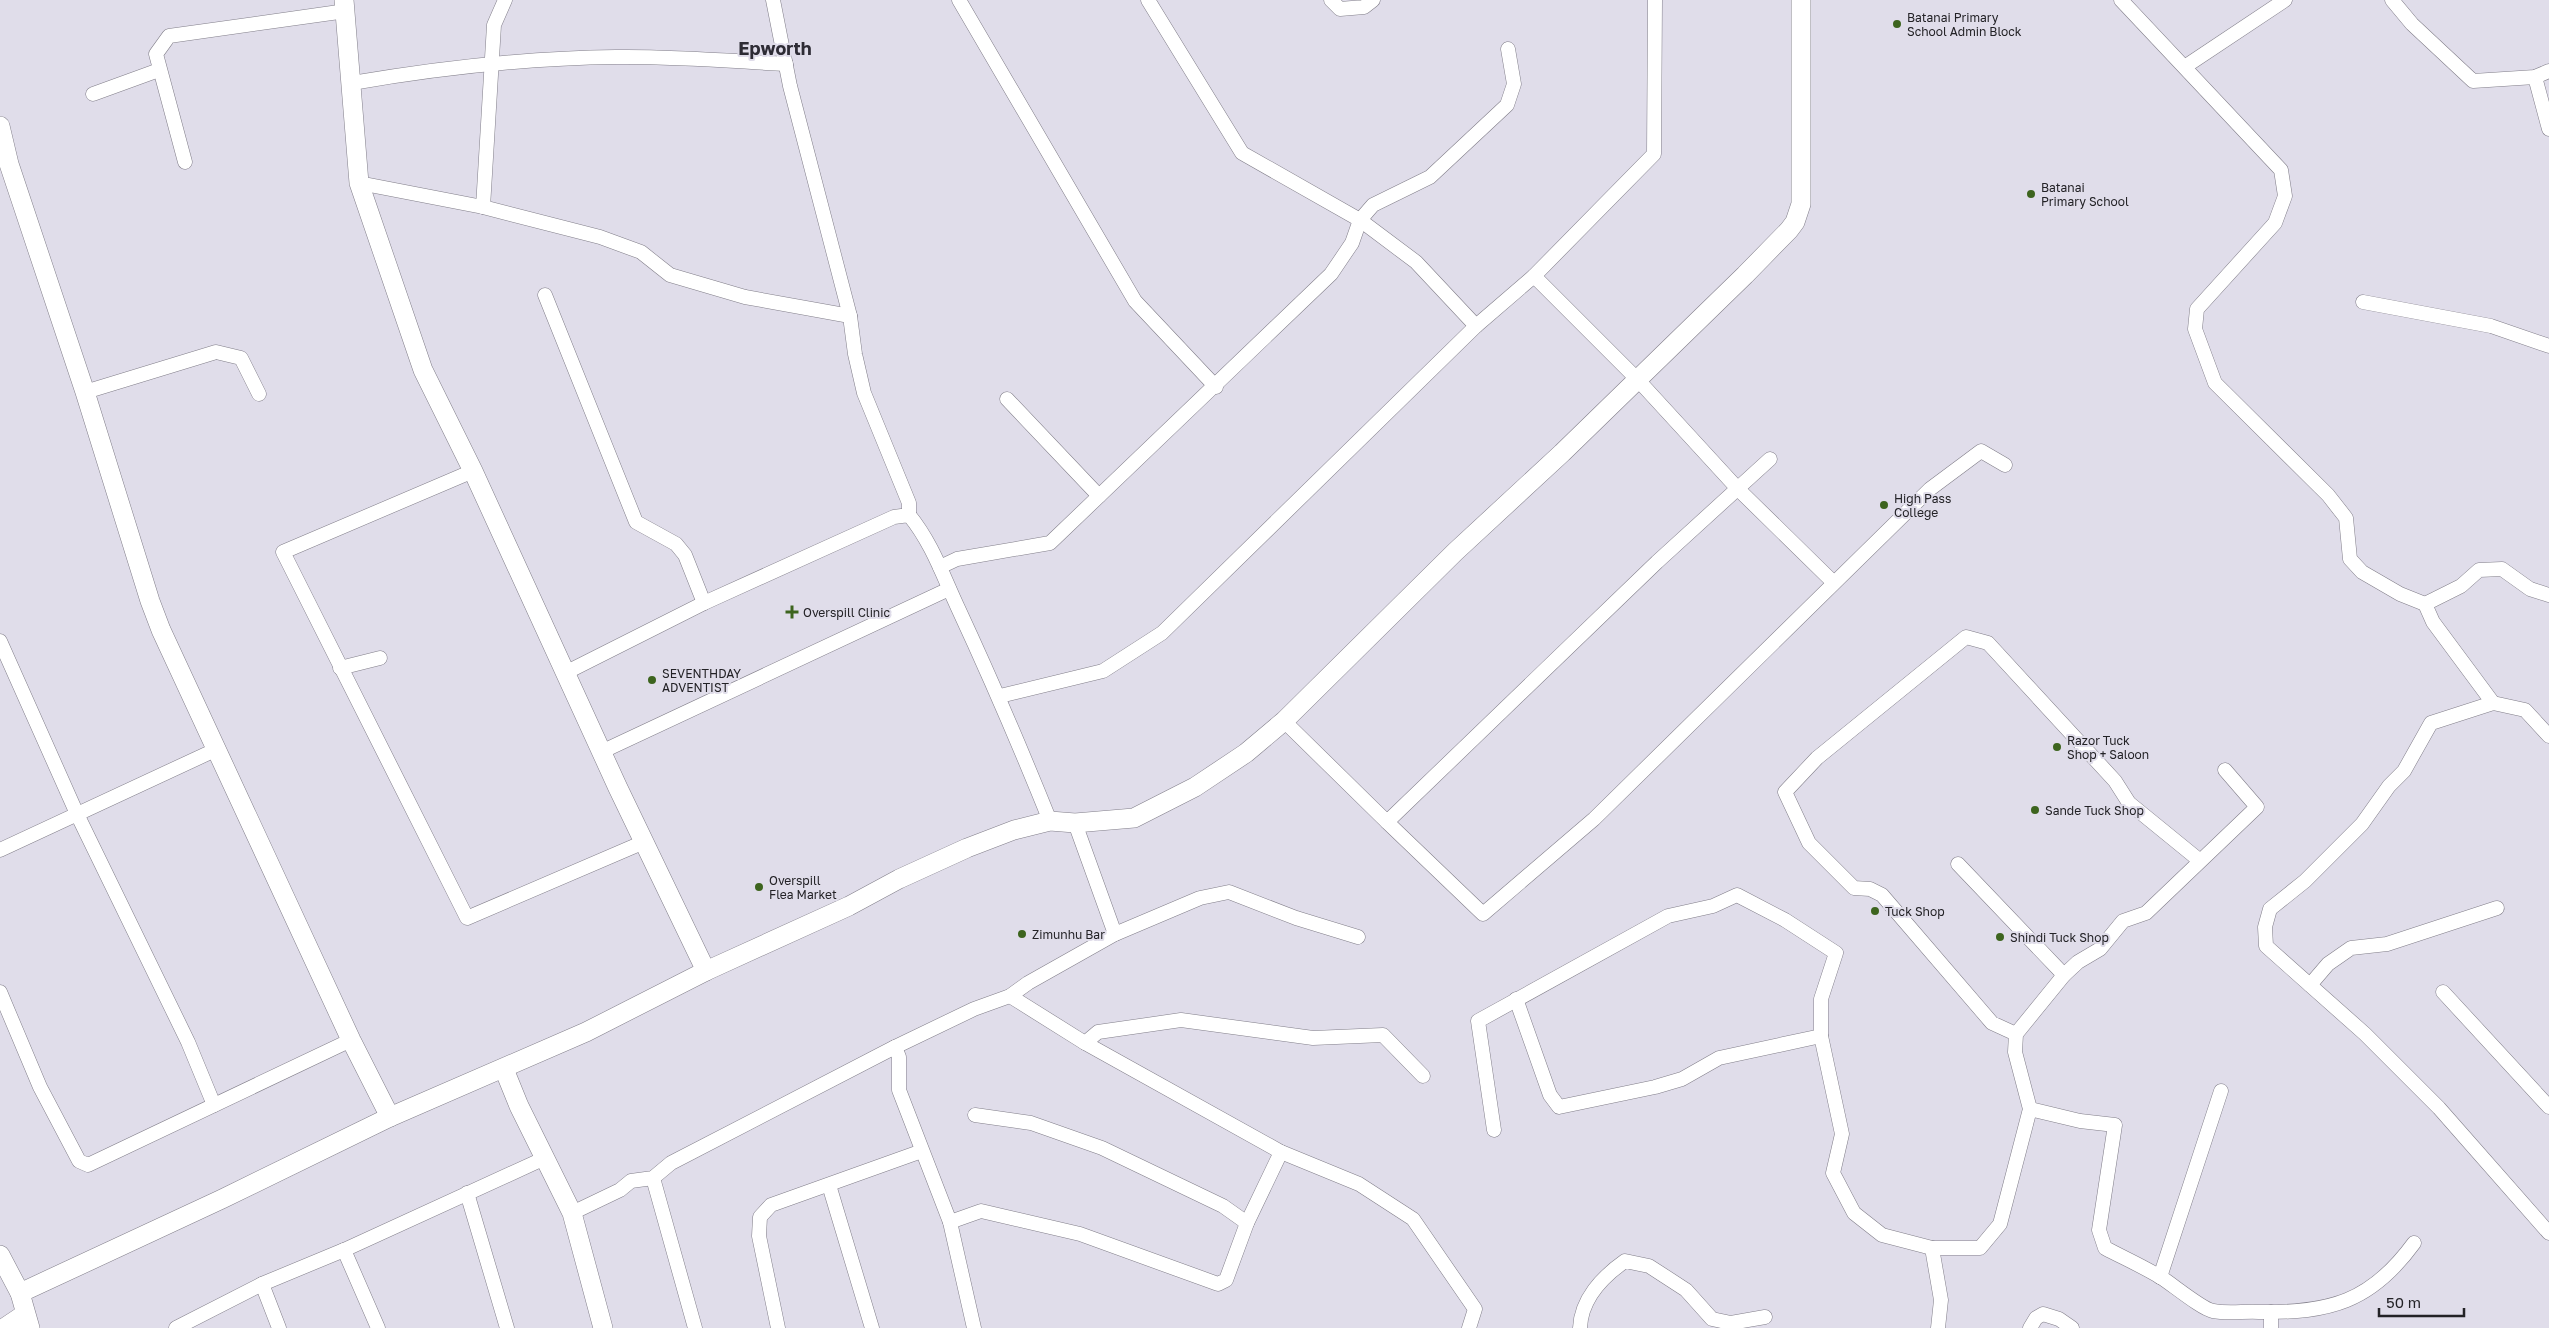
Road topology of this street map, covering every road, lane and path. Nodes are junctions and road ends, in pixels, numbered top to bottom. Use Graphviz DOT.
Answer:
graph roads {
  1 [pos="505,0"];
  2 [pos="774,0"];
  3 [pos="960,0"];
  4 [pos="1148,0"];
  5 [pos="1331,0"];
  6 [pos="1374,0"];
  7 [pos="1655,0"];
  8 [pos="1801,0"];
  9 [pos="2121,0"];
  10 [pos="2285,0"];
  11 [pos="2392,0"];
  12 [pos="345,6"];
  13 [pos="1508,49"];
  14 [pos="492,63"];
  15 [pos="786,64"];
  16 [pos="2186,66"];
  17 [pos="159,70"];
  18 [pos="2549,71"];
  19 [pos="2535,77"];
  20 [pos="352,83"];
  21 [pos="93,94"];
  22 [pos="0,126"];
  23 [pos="2549,129"];
  24 [pos="185,162"];
  25 [pos="5,165"];
  26 [pos="359,183"];
  27 [pos="483,207"];
  28 [pos="1360,220"];
  29 [pos="1534,276"];
  30 [pos="545,295"];
  31 [pos="2364,302"];
  32 [pos="850,316"];
  33 [pos="1476,326"];
  34 [pos="2549,346"];
  35 [pos="1638,380"];
  36 [pos="1216,387"];
  37 [pos="85,392"];
  38 [pos="259,394"];
  39 [pos="1007,399"];
  40 [pos="1770,459"];
  41 [pos="2004,465"];
  42 [pos="473,470"];
  43 [pos="1738,489"];
  44 [pos="1099,496"];
  45 [pos="909,515"];
  46 [pos="940,567"];
  47 [pos="1833,582"];
  48 [pos="949,589"];
  49 [pos="2549,595"];
  50 [pos="704,603"];
  51 [pos="2425,604"];
  52 [pos="0,641"];
  53 [pos="380,658"];
  54 [pos="340,668"];
  55 [pos="565,673"];
  56 [pos="1000,696"];
  57 [pos="2493,703"];
  58 [pos="1284,721"];
  59 [pos="2549,736"];
  60 [pos="215,750"];
  61 [pos="602,752"];
  62 [pos="2225,770"];
  63 [pos="77,814"];
  64 [pos="1050,821"];
  65 [pos="1075,822"];
  66 [pos="1387,822"];
  67 [pos="644,842"];
  68 [pos="0,850"];
  69 [pos="2199,860"];
  70 [pos="1958,864"];
  71 [pos="2497,908"];
  72 [pos="1115,934"];
  73 [pos="1358,937"];
  74 [pos="706,971"];
  75 [pos="2064,975"];
  76 [pos="2310,984"];
  77 [pos="0,992"];
  78 [pos="2442,992"];
  79 [pos="1010,996"];
  80 [pos="1516,999"];
  81 [pos="2016,1034"];
  82 [pos="1821,1036"];
  83 [pos="351,1040"];
  84 [pos="1085,1043"];
  85 [pos="895,1047"];
  86 [pos="504,1069"];
  87 [pos="1423,1076"];
  88 [pos="2221,1091"];
  89 [pos="214,1105"];
  90 [pos="2549,1107"];
  91 [pos="2030,1109"];
  92 [pos="975,1115"];
  93 [pos="390,1117"];
  94 [pos="1494,1130"];
  95 [pos="922,1151"];
  96 [pos="1281,1152"];
  97 [pos="545,1158"];
  98 [pos="653,1178"];
  99 [pos="829,1185"];
  100 [pos="467,1193"];
  101 [pos="572,1213"];
  102 [pos="950,1222"];
  103 [pos="1247,1223"];
  104 [pos="2549,1233"];
  105 [pos="2414,1242"];
  106 [pos="1932,1248"];
  107 [pos="344,1250"];
  108 [pos="0,1255"];
  109 [pos="2160,1277"];
  110 [pos="262,1284"];
  111 [pos="20,1293"];
  112 [pos="2271,1312"];
  113 [pos="1765,1317"];
  114 [pos="28,1321"];
  115 [pos="4,1328"];
  116 [pos="176,1328"];
  117 [pos="279,1328"];
  118 [pos="378,1328"];
  119 [pos="507,1328"];
  120 [pos="604,1328"];
  121 [pos="695,1328"];
  122 [pos="778,1328"];
  123 [pos="872,1328"];
  124 [pos="974,1328"];
  125 [pos="1469,1328"];
  126 [pos="1580,1328"];
  127 [pos="1938,1328"];
  128 [pos="2030,1328"];
  129 [pos="2072,1328"];
  130 [pos="2271,1328"];
  1 -- 14 [label="street"];
  2 -- 15 [label="street"];
  3 -- 36 [label="street"];
  4 -- 28 [label="street"];
  5 -- 6 [label="street"];
  7 -- 29 [label="street"];
  8 -- 35 [label="street"];
  9 -- 16 [label="street"];
  10 -- 16 [label="street"];
  11 -- 19 [label="street"];
  12 -- 17 [label="street"];
  12 -- 20 [label="street"];
  13 -- 28 [label="street"];
  14 -- 15 [label="street"];
  14 -- 20 [label="street"];
  14 -- 27 [label="street"];
  15 -- 32 [label="street"];
  16 -- 51 [label="street"];
  17 -- 21 [label="street"];
  17 -- 24 [label="street"];
  18 -- 19 [label="street"];
  19 -- 23 [label="street"];
  20 -- 26 [label="street"];
  22 -- 25 [label="street"];
  25 -- 37 [label="street"];
  26 -- 27 [label="street"];
  26 -- 42 [label="street"];
  27 -- 32 [label="street"];
  28 -- 33 [label="street"];
  28 -- 36 [label="street"];
  29 -- 33 [label="street"];
  29 -- 35 [label="street"];
  30 -- 50 [label="street"];
  31 -- 34 [label="street"];
  32 -- 45 [label="street"];
  33 -- 56 [label="street"];
  35 -- 43 [label="street"];
  35 -- 58 [label="street"];
  36 -- 44 [label="street"];
  37 -- 38 [label="street"];
  37 -- 60 [label="street"];
  39 -- 44 [label="street"];
  40 -- 43 [label="street"];
  41 -- 47 [label="street"];
  42 -- 54 [label="street"];
  42 -- 55 [label="street"];
  43 -- 47 [label="street"];
  43 -- 66 [label="street"];
  44 -- 46 [label="street"];
  45 -- 46 [label="street"];
  45 -- 50 [label="street"];
  46 -- 48 [label="street"];
  47 -- 66 [label="street"];
  48 -- 56 [label="street"];
  48 -- 61 [label="street"];
  49 -- 51 [label="street"];
  50 -- 55 [label="street"];
  51 -- 57 [label="street"];
  52 -- 63 [label="street"];
  53 -- 54 [label="street"];
  54 -- 67 [label="street"];
  55 -- 61 [label="street"];
  56 -- 64 [label="street"];
  57 -- 59 [label="street"];
  57 -- 76 [label="street"];
  58 -- 65 [label="street"];
  58 -- 66 [label="street"];
  60 -- 63 [label="street"];
  60 -- 83 [label="street"];
  61 -- 67 [label="street"];
  62 -- 69 [label="street"];
  63 -- 68 [label="street"];
  63 -- 89 [label="street"];
  64 -- 65 [label="street"];
  64 -- 74 [label="street"];
  65 -- 72 [label="street"];
  67 -- 74 [label="street"];
  69 -- 75 [label="street"];
  69 -- 81 [label="street"];
  70 -- 75 [label="street"];
  71 -- 76 [label="street"];
  72 -- 73 [label="street"];
  72 -- 79 [label="street"];
  74 -- 86 [label="street"];
  75 -- 81 [label="street"];
  76 -- 104 [label="street"];
  77 -- 89 [label="street"];
  78 -- 90 [label="street"];
  79 -- 84 [label="street"];
  79 -- 85 [label="street"];
  80 -- 82 [label="street"];
  80 -- 82 [label="street"];
  80 -- 94 [label="street"];
  81 -- 91 [label="street"];
  82 -- 106 [label="street"];
  83 -- 89 [label="street"];
  83 -- 93 [label="street"];
  84 -- 87 [label="street"];
  84 -- 96 [label="street"];
  85 -- 95 [label="street"];
  85 -- 98 [label="street"];
  86 -- 93 [label="street"];
  86 -- 97 [label="street"];
  88 -- 109 [label="street"];
  91 -- 106 [label="street"];
  91 -- 109 [label="street"];
  92 -- 103 [label="street"];
  93 -- 111 [label="street"];
  95 -- 99 [label="street"];
  95 -- 102 [label="street"];
  96 -- 103 [label="street"];
  96 -- 125 [label="street"];
  97 -- 100 [label="street"];
  97 -- 101 [label="street"];
  98 -- 101 [label="street"];
  98 -- 121 [label="street"];
  99 -- 122 [label="street"];
  99 -- 123 [label="street"];
  100 -- 107 [label="street"];
  100 -- 119 [label="street"];
  101 -- 120 [label="street"];
  102 -- 103 [label="street"];
  102 -- 124 [label="street"];
  105 -- 112 [label="street"];
  106 -- 127 [label="street"];
  107 -- 110 [label="street"];
  107 -- 118 [label="street"];
  108 -- 111 [label="street"];
  109 -- 112 [label="street"];
  110 -- 116 [label="street"];
  110 -- 117 [label="street"];
  111 -- 114 [label="street"];
  112 -- 130 [label="street"];
  113 -- 126 [label="street"];
  114 -- 115 [label="street"];
  128 -- 129 [label="street"];
}
